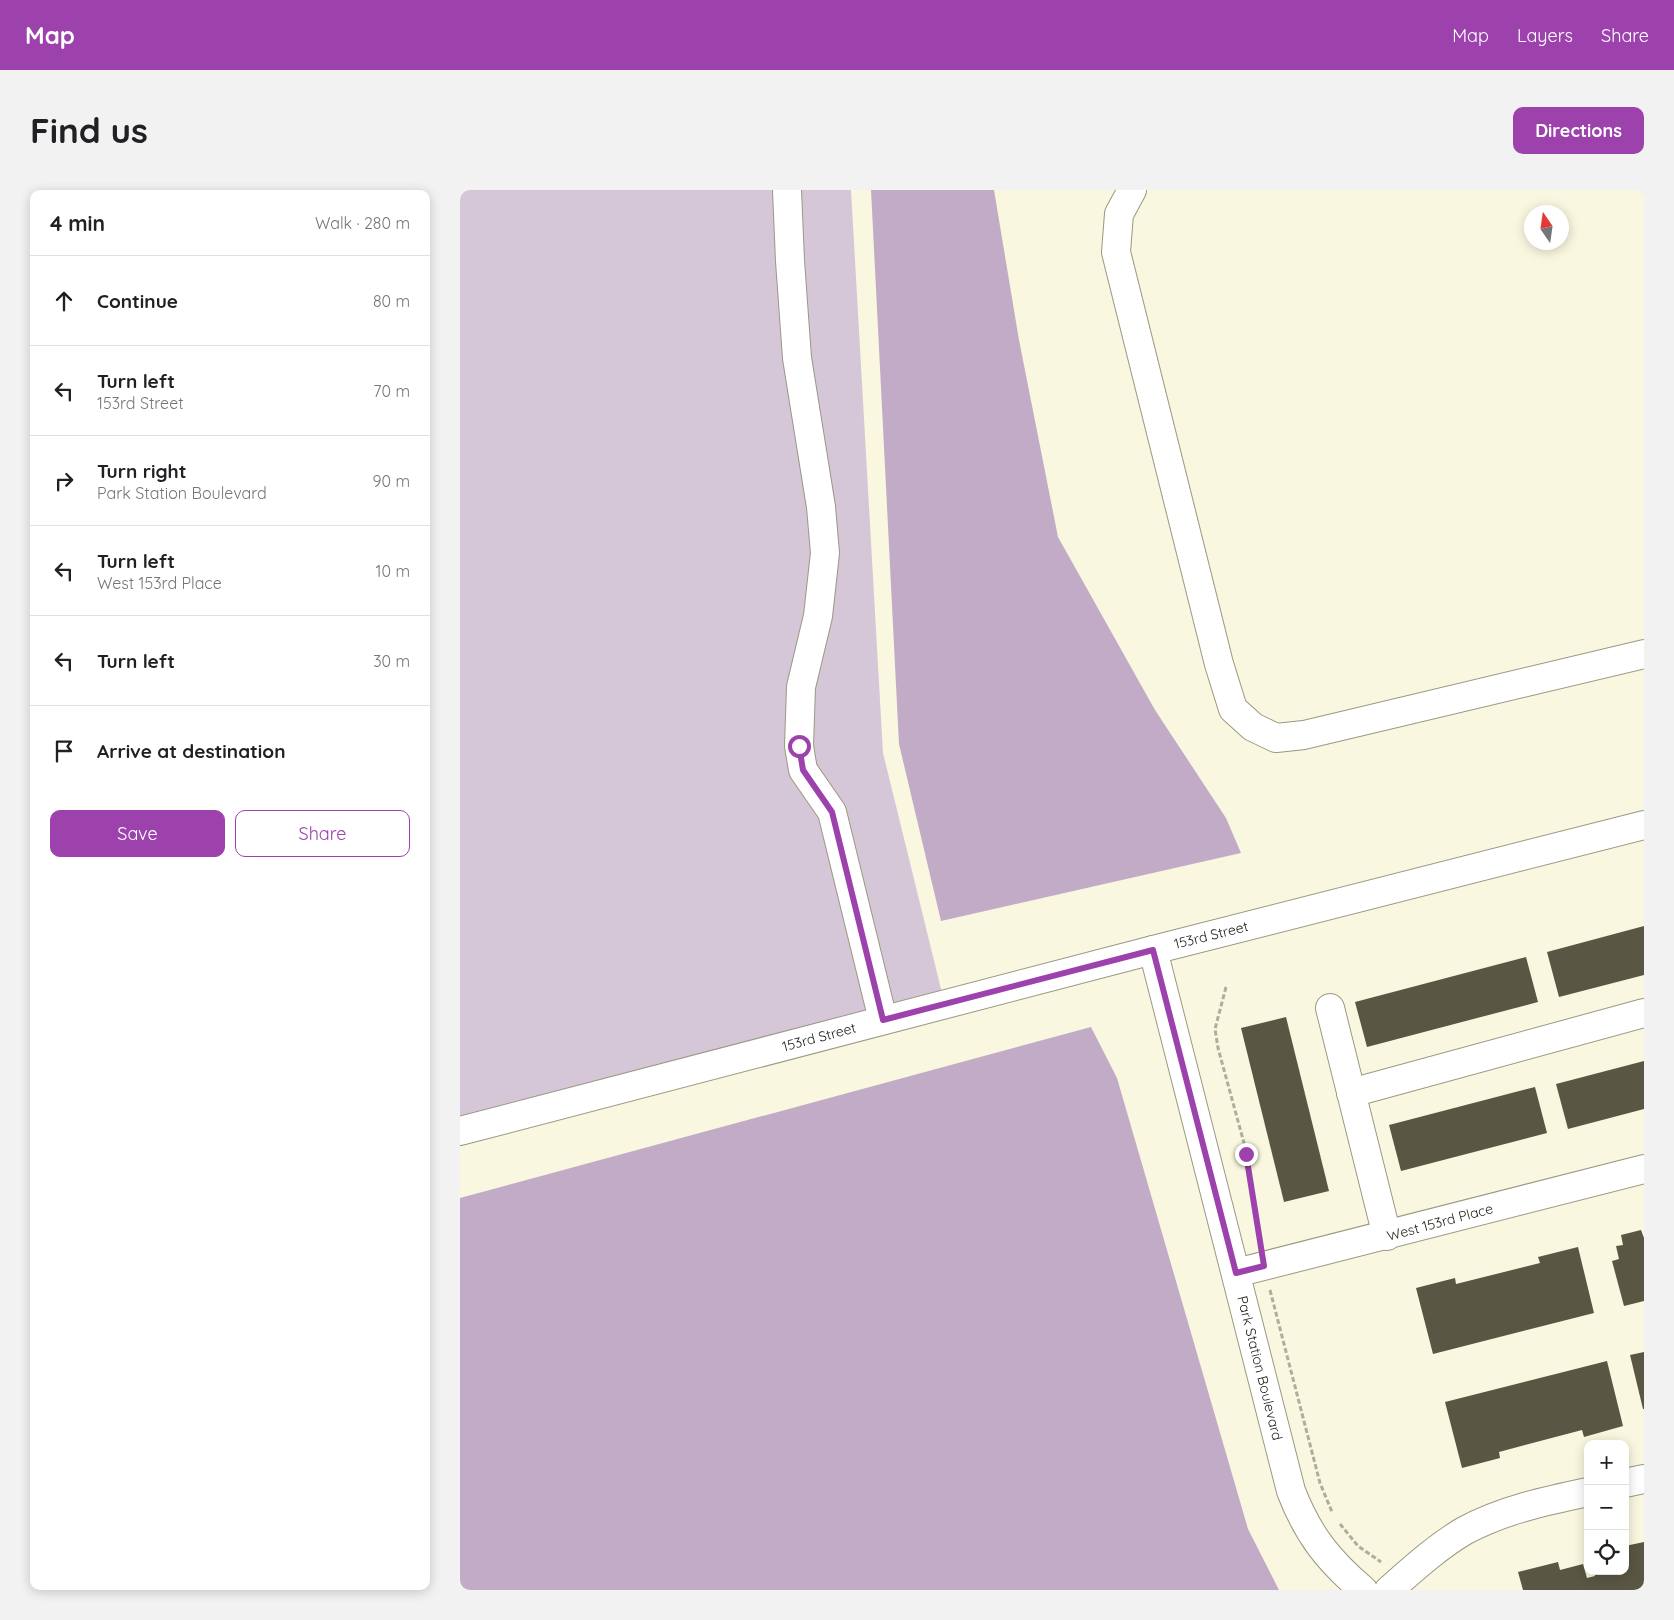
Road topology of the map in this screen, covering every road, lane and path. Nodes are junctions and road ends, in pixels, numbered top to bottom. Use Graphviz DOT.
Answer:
graph roads {
  1 [pos="787,190"];
  2 [pos="1132,190"];
  3 [pos="1644,654"];
  4 [pos="1644,825"];
  5 [pos="1153,950"];
  6 [pos="1226,987"];
  7 [pos="1330,1008"];
  8 [pos="1644,1013"];
  9 [pos="883,1020"];
  10 [pos="1351,1093"];
  11 [pos="460,1131"];
  12 [pos="1644,1169"];
  13 [pos="1387,1236"];
  14 [pos="1264,1266"];
  15 [pos="1236,1273"];
  16 [pos="1644,1479"];
  17 [pos="1629,1482"];
  18 [pos="1584,1493"];
  19 [pos="1396,1584"];
  20 [pos="1363,1590"];
  1 -- 9 [label="street"];
  2 -- 3 [label="street"];
  4 -- 5 [label="street, 153rd Street"];
  5 -- 9 [label="street, 153rd Street"];
  5 -- 15 [label="street, Park Station Boulevard"];
  6 -- 14 [label="path"];
  7 -- 10 [label="street"];
  8 -- 10 [label="street"];
  9 -- 11 [label="street, 153rd Street"];
  10 -- 13 [label="street"];
  12 -- 13 [label="street, West 153rd Place"];
  13 -- 14 [label="street, West 153rd Place"];
  14 -- 15 [label="street, West 153rd Place"];
  14 -- 19 [label="path"];
  15 -- 20 [label="street, Park Station Boulevard"];
  16 -- 17 [label="street"];
  18 -- 19 [label="street"];
}
